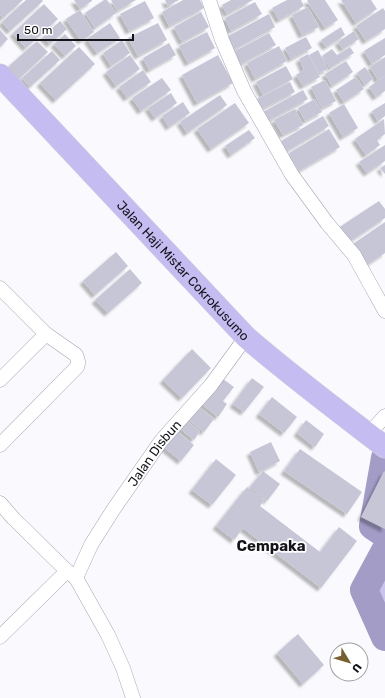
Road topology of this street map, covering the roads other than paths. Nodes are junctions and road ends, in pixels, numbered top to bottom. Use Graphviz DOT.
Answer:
graph roads {
  1 [pos="209,0"];
  2 [pos="0,75"];
  3 [pos="0,288"];
  4 [pos="385,311"];
  5 [pos="46,334"];
  6 [pos="246,337"];
  7 [pos="0,380"];
  8 [pos="385,416"];
  9 [pos="377,441"];
  10 [pos="0,445"];
  11 [pos="0,503"];
  12 [pos="72,575"];
  13 [pos="0,637"];
  14 [pos="133,698"];
  1 -- 4 [label="street"];
  2 -- 6 [label="main road, Jalan Haji Mistar Cokrokusumo"];
  3 -- 5 [label="street"];
  5 -- 7 [label="street"];
  5 -- 10 [label="street"];
  6 -- 9 [label="main road, Jalan Haji Mistar Cokrokusumo"];
  6 -- 12 [label="street, Jalan Disbun"];
  8 -- 9 [label="street"];
  11 -- 12 [label="street"];
  12 -- 13 [label="street"];
  12 -- 14 [label="street"];
}
